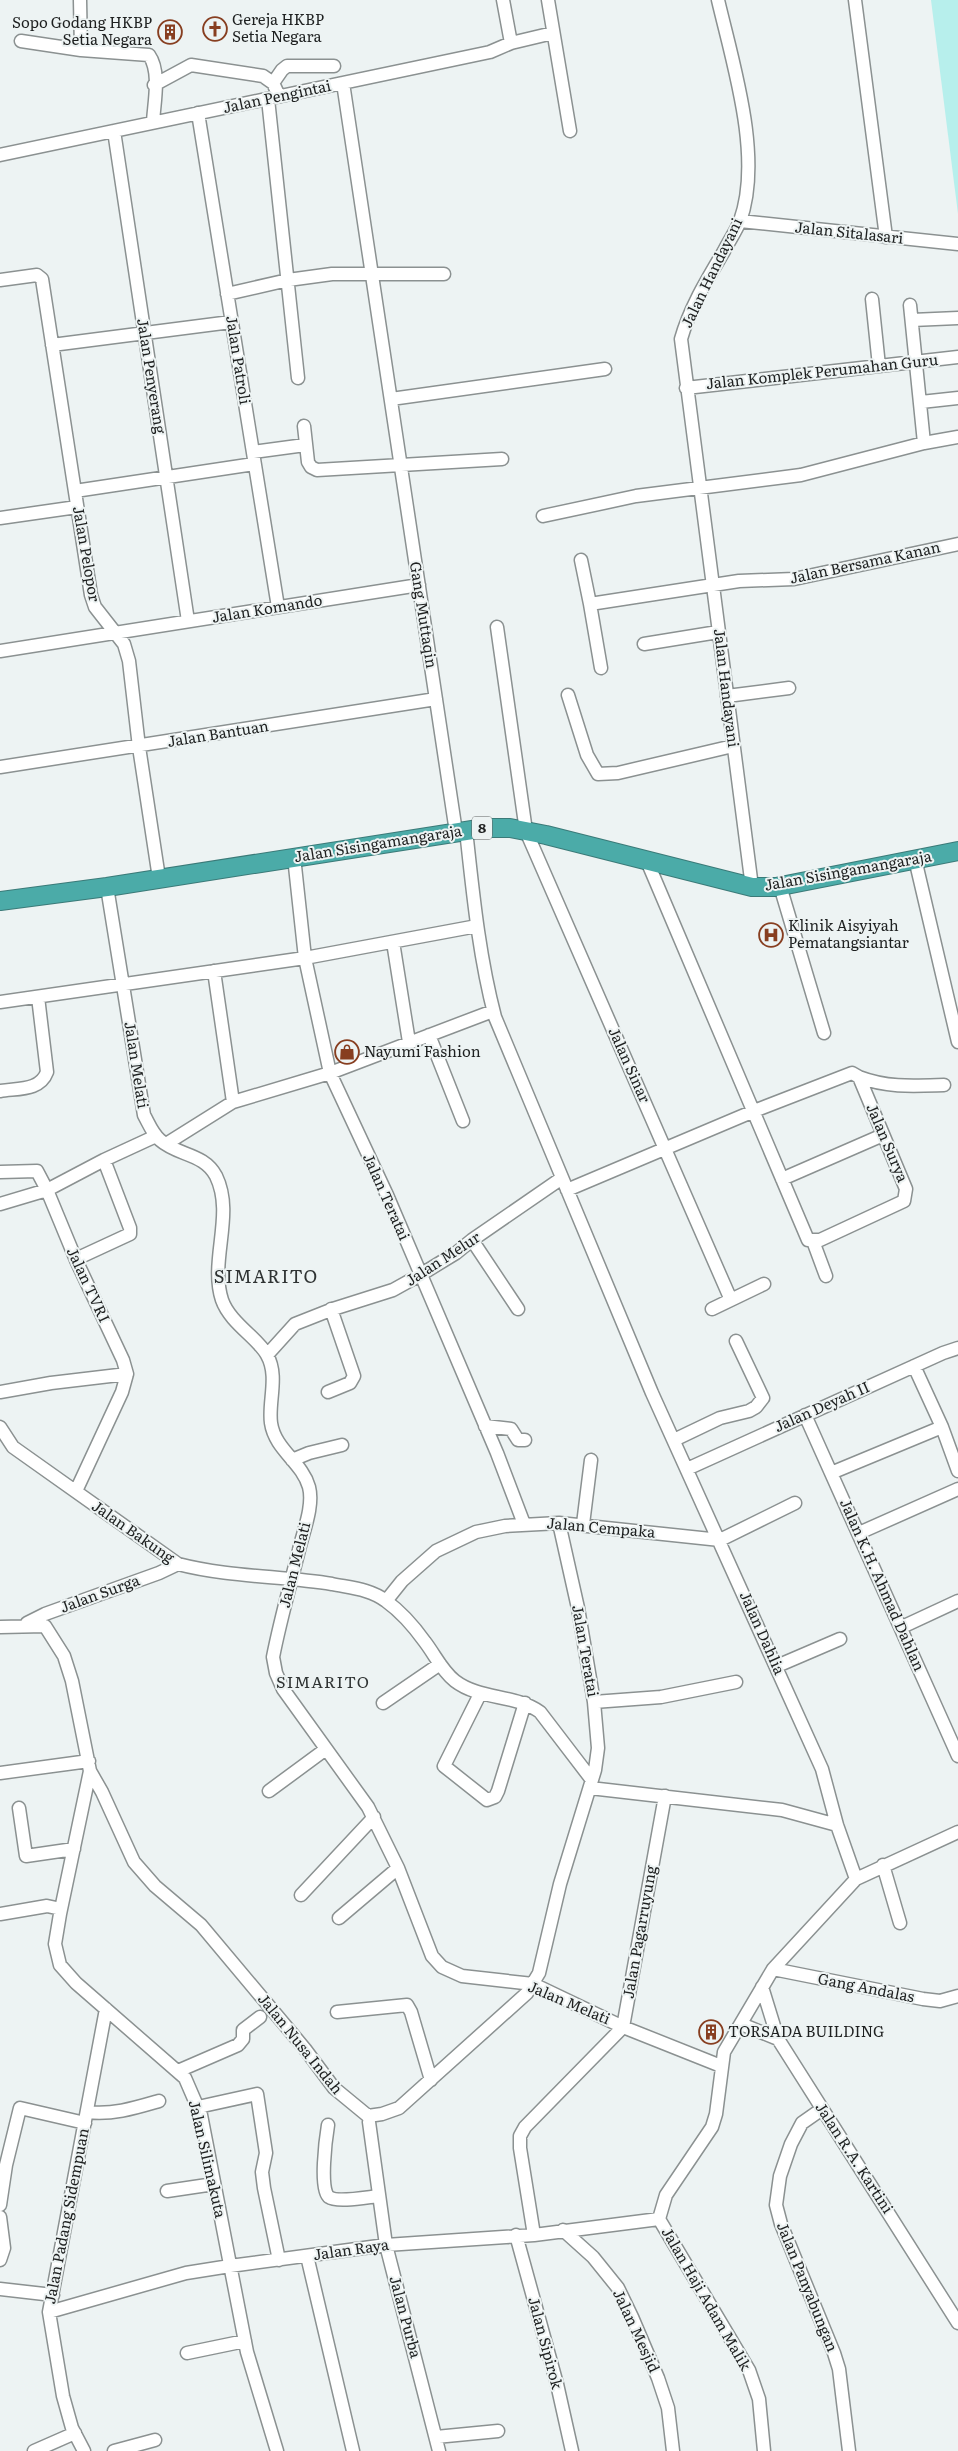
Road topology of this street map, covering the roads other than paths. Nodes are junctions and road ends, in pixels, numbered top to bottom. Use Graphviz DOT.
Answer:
graph roads {
  1 [pos="80,0"];
  2 [pos="503,0"];
  3 [pos="548,0"];
  4 [pos="718,0"];
  5 [pos="855,0"];
  6 [pos="553,33"];
  7 [pos="21,41"];
  8 [pos="511,43"];
  9 [pos="81,50"];
  10 [pos="334,66"];
  11 [pos="273,83"];
  12 [pos="343,83"];
  13 [pos="154,85"];
  14 [pos="274,98"];
  15 [pos="198,113"];
  16 [pos="153,122"];
  17 [pos="114,131"];
  18 [pos="570,131"];
  19 [pos="0,155"];
  20 [pos="740,221"];
  21 [pos="886,237"];
  22 [pos="958,244"];
  23 [pos="444,274"];
  24 [pos="372,275"];
  25 [pos="0,280"];
  26 [pos="288,280"];
  27 [pos="227,294"];
  28 [pos="872,299"];
  29 [pos="910,305"];
  30 [pos="958,318"];
  31 [pos="912,320"];
  32 [pos="231,322"];
  33 [pos="144,333"];
  34 [pos="52,345"];
  35 [pos="958,357"];
  36 [pos="917,361"];
  37 [pos="880,366"];
  38 [pos="605,369"];
  39 [pos="298,378"];
  40 [pos="686,388"];
  41 [pos="391,398"];
  42 [pos="958,398"];
  43 [pos="921,402"];
  44 [pos="304,426"];
  45 [pos="958,437"];
  46 [pos="924,442"];
  47 [pos="306,445"];
  48 [pos="253,458"];
  49 [pos="502,460"];
  50 [pos="401,466"];
  51 [pos="166,478"];
  52 [pos="700,488"];
  53 [pos="75,491"];
  54 [pos="77,507"];
  55 [pos="543,516"];
  56 [pos="0,518"];
  57 [pos="958,544"];
  58 [pos="581,560"];
  59 [pos="419,585"];
  60 [pos="712,585"];
  61 [pos="590,604"];
  62 [pos="278,607"];
  63 [pos="188,621"];
  64 [pos="498,627"];
  65 [pos="718,632"];
  66 [pos="116,633"];
  67 [pos="644,644"];
  68 [pos="0,651"];
  69 [pos="601,668"];
  70 [pos="789,688"];
  71 [pos="568,695"];
  72 [pos="727,696"];
  73 [pos="436,698"];
  74 [pos="733,746"];
  75 [pos="139,747"];
  76 [pos="0,767"];
  77 [pos="461,831"];
  78 [pos="526,831"];
  79 [pos="958,851"];
  80 [pos="294,857"];
  81 [pos="915,859"];
  82 [pos="647,861"];
  83 [pos="159,878"];
  84 [pos="780,886"];
  85 [pos="107,887"];
  86 [pos="752,887"];
  87 [pos="0,901"];
  88 [pos="477,926"];
  89 [pos="392,942"];
  90 [pos="305,958"];
  91 [pos="214,971"];
  92 [pos="123,984"];
  93 [pos="38,997"];
  94 [pos="0,1002"];
  95 [pos="493,1011"];
  96 [pos="824,1033"];
  97 [pos="429,1034"];
  98 [pos="409,1042"];
  99 [pos="958,1042"];
  100 [pos="330,1073"];
  101 [pos="859,1077"];
  102 [pos="944,1085"];
  103 [pos="0,1091"];
  104 [pos="233,1102"];
  105 [pos="754,1111"];
  106 [pos="463,1121"];
  107 [pos="883,1135"];
  108 [pos="161,1140"];
  109 [pos="665,1148"];
  110 [pos="104,1160"];
  111 [pos="0,1172"];
  112 [pos="782,1179"];
  113 [pos="564,1184"];
  114 [pos="47,1190"];
  115 [pos="0,1204"];
  116 [pos="472,1240"];
  117 [pos="813,1241"];
  118 [pos="76,1259"];
  119 [pos="420,1275"];
  120 [pos="826,1276"];
  121 [pos="764,1284"];
  122 [pos="731,1300"];
  123 [pos="712,1308"];
  124 [pos="331,1309"];
  125 [pos="518,1310"];
  126 [pos="736,1341"];
  127 [pos="958,1348"];
  128 [pos="267,1355"];
  129 [pos="914,1366"];
  130 [pos="127,1374"];
  131 [pos="0,1392"];
  132 [pos="328,1392"];
  133 [pos="805,1415"];
  134 [pos="485,1426"];
  135 [pos="0,1427"];
  136 [pos="942,1427"];
  137 [pos="525,1440"];
  138 [pos="674,1440"];
  139 [pos="342,1445"];
  140 [pos="292,1460"];
  141 [pos="591,1460"];
  142 [pos="687,1469"];
  143 [pos="958,1470"];
  144 [pos="832,1473"];
  145 [pos="958,1489"];
  146 [pos="76,1491"];
  147 [pos="795,1503"];
  148 [pos="560,1523"];
  149 [pos="524,1524"];
  150 [pos="583,1524"];
  151 [pos="859,1533"];
  152 [pos="720,1540"];
  153 [pos="178,1564"];
  154 [pos="292,1578"];
  155 [pos="386,1601"];
  156 [pos="958,1602"];
  157 [pos="23,1625"];
  158 [pos="0,1627"];
  159 [pos="902,1627"];
  160 [pos="840,1639"];
  161 [pos="440,1664"];
  162 [pos="776,1666"];
  163 [pos="736,1682"];
  164 [pos="480,1694"];
  165 [pos="594,1702"];
  166 [pos="383,1703"];
  167 [pos="525,1703"];
  168 [pos="326,1749"];
  169 [pos="958,1756"];
  170 [pos="90,1766"];
  171 [pos="0,1772"];
  172 [pos="591,1784"];
  173 [pos="269,1791"];
  174 [pos="665,1796"];
  175 [pos="18,1808"];
  176 [pos="374,1817"];
  177 [pos="837,1825"];
  178 [pos="958,1832"];
  179 [pos="74,1849"];
  180 [pos="883,1865"];
  181 [pos="398,1868"];
  182 [pos="856,1878"];
  183 [pos="301,1896"];
  184 [pos="61,1909"];
  185 [pos="0,1914"];
  186 [pos="339,1918"];
  187 [pos="900,1923"];
  188 [pos="773,1969"];
  189 [pos="532,1984"];
  190 [pos="762,1987"];
  191 [pos="958,1996"];
  192 [pos="106,2009"];
  193 [pos="337,2012"];
  194 [pos="260,2017"];
  195 [pos="741,2024"];
  196 [pos="624,2027"];
  197 [pos="778,2040"];
  198 [pos="721,2066"];
  199 [pos="178,2071"];
  200 [pos="431,2080"];
  201 [pos="159,2101"];
  202 [pos="198,2107"];
  203 [pos="822,2109"];
  204 [pos="86,2118"];
  205 [pos="369,2122"];
  206 [pos="328,2125"];
  207 [pos="214,2184"];
  208 [pos="167,2191"];
  209 [pos="379,2196"];
  210 [pos="0,2205"];
  211 [pos="0,2217"];
  212 [pos="659,2219"];
  213 [pos="563,2230"];
  214 [pos="534,2234"];
  215 [pos="516,2235"];
  216 [pos="386,2245"];
  217 [pos="307,2256"];
  218 [pos="0,2260"];
  219 [pos="279,2260"];
  220 [pos="230,2266"];
  221 [pos="0,2289"];
  222 [pos="53,2295"];
  223 [pos="49,2312"];
  224 [pos="957,2318"];
  225 [pos="245,2341"];
  226 [pos="188,2353"];
  227 [pos="498,2431"];
  228 [pos="75,2433"];
  229 [pos="436,2437"];
  230 [pos="155,2440"];
  231 [pos="34,2451"];
  232 [pos="84,2451"];
  233 [pos="114,2451"];
  234 [pos="277,2451"];
  235 [pos="353,2451"];
  236 [pos="439,2451"];
  237 [pos="572,2451"];
  238 [pos="673,2451"];
  239 [pos="764,2451"];
  240 [pos="849,2451"];
  1 -- 9 [label="street"];
  2 -- 8 [label="street"];
  3 -- 6 [label="street"];
  4 -- 20 [label="street, Jalan Handayani"];
  5 -- 21 [label="street"];
  6 -- 8 [label="street, Jalan Pengintai"];
  6 -- 18 [label="street"];
  7 -- 9 [label="street"];
  8 -- 12 [label="street, Jalan Pengintai"];
  9 -- 13 [label="street"];
  10 -- 11 [label="street"];
  11 -- 13 [label="street"];
  11 -- 14 [label="street"];
  12 -- 14 [label="street, Jalan Pengintai"];
  12 -- 24 [label="street, Gang Muttaqin"];
  13 -- 16 [label="street"];
  14 -- 15 [label="street, Jalan Pengintai"];
  14 -- 26 [label="street"];
  15 -- 16 [label="street, Jalan Pengintai"];
  15 -- 27 [label="street, Jalan Patroli"];
  16 -- 17 [label="street, Jalan Pengintai"];
  17 -- 19 [label="street, Jalan Pengintai"];
  17 -- 33 [label="street, Jalan Penyerang"];
  20 -- 21 [label="street, Jalan Sitalasari"];
  20 -- 40 [label="street, Jalan Handayani"];
  21 -- 22 [label="street, Jalan Sitalasari"];
  23 -- 24 [label="street"];
  24 -- 26 [label="street"];
  24 -- 41 [label="street, Gang Muttaqin"];
  25 -- 34 [label="street, Jalan Pelopor"];
  26 -- 27 [label="street"];
  26 -- 39 [label="street"];
  27 -- 32 [label="street, Jalan Patroli"];
  28 -- 37 [label="street"];
  29 -- 31 [label="street"];
  30 -- 31 [label="street"];
  31 -- 36 [label="street"];
  32 -- 33 [label="street"];
  32 -- 48 [label="street, Jalan Patroli"];
  33 -- 34 [label="street"];
  33 -- 51 [label="street, Jalan Penyerang"];
  34 -- 53 [label="street, Jalan Pelopor"];
  35 -- 36 [label="street, Jalan Komplek Perumahan Guru"];
  36 -- 37 [label="street, Jalan Komplek Perumahan Guru"];
  36 -- 43 [label="street"];
  37 -- 40 [label="street, Jalan Komplek Perumahan Guru"];
  38 -- 41 [label="street"];
  40 -- 52 [label="street, Jalan Handayani"];
  41 -- 50 [label="street, Gang Muttaqin"];
  42 -- 43 [label="street"];
  43 -- 46 [label="street"];
  44 -- 47 [label="street"];
  45 -- 46 [label="street"];
  46 -- 52 [label="street"];
  47 -- 48 [label="street"];
  47 -- 50 [label="street"];
  48 -- 51 [label="street"];
  48 -- 62 [label="street, Jalan Patroli"];
  49 -- 50 [label="street"];
  50 -- 59 [label="street, Gang Muttaqin"];
  51 -- 53 [label="street"];
  51 -- 63 [label="street, Jalan Penyerang"];
  52 -- 55 [label="street"];
  52 -- 60 [label="street, Jalan Handayani"];
  53 -- 54 [label="street, Jalan Pelopor"];
  54 -- 56 [label="street"];
  54 -- 66 [label="street, Jalan Pelopor"];
  57 -- 60 [label="street, Jalan Bersama Kanan"];
  58 -- 61 [label="street"];
  59 -- 62 [label="street, Jalan Komando"];
  59 -- 73 [label="street, Gang Muttaqin"];
  60 -- 61 [label="street, Jalan Bersama Kanan"];
  60 -- 65 [label="street, Jalan Handayani"];
  61 -- 69 [label="street"];
  62 -- 63 [label="street, Jalan Komando"];
  63 -- 66 [label="street, Jalan Komando"];
  64 -- 78 [label="street, Jalan Sinar"];
  65 -- 67 [label="street"];
  65 -- 72 [label="street, Jalan Handayani"];
  66 -- 68 [label="street"];
  66 -- 75 [label="street, Jalan Pelopor"];
  70 -- 72 [label="street"];
  71 -- 74 [label="street"];
  72 -- 74 [label="street, Jalan Handayani"];
  73 -- 75 [label="street, Jalan Bantuan"];
  73 -- 77 [label="street, Gang Muttaqin"];
  74 -- 86 [label="street, Jalan Handayani"];
  75 -- 76 [label="street, Jalan Bantuan"];
  75 -- 83 [label="street, Jalan Pelopor"];
  77 -- 78 [label="highway, Jalan Sisingamangaraja / 8"];
  77 -- 80 [label="highway, Jalan Sisingamangaraja / 8"];
  77 -- 88 [label="street, Gang Muttaqin"];
  78 -- 82 [label="highway, Jalan Sisingamangaraja / 8"];
  78 -- 109 [label="street, Jalan Sinar"];
  79 -- 81 [label="highway, Jalan Sisingamangaraja / 8"];
  80 -- 83 [label="highway, Jalan Sisingamangaraja / 8"];
  80 -- 90 [label="street, Jalan Teratai"];
  81 -- 84 [label="highway, Jalan Sisingamangaraja / 8"];
  81 -- 99 [label="street"];
  82 -- 86 [label="highway, Jalan Sisingamangaraja / 8"];
  82 -- 105 [label="street"];
  83 -- 85 [label="highway, Jalan Sisingamangaraja / 8"];
  84 -- 86 [label="highway, Jalan Sisingamangaraja / 8"];
  84 -- 96 [label="street"];
  85 -- 87 [label="highway, Jalan Sisingamangaraja / 8"];
  85 -- 92 [label="street, Jalan Melati"];
  88 -- 89 [label="street"];
  88 -- 95 [label="street, Gang Muttaqin"];
  89 -- 90 [label="street"];
  89 -- 98 [label="street"];
  90 -- 91 [label="street"];
  90 -- 100 [label="street, Jalan Teratai"];
  91 -- 92 [label="street"];
  91 -- 104 [label="street"];
  92 -- 93 [label="street"];
  92 -- 108 [label="street, Jalan Melati"];
  93 -- 94 [label="street"];
  93 -- 103 [label="street"];
  95 -- 97 [label="street"];
  95 -- 113 [label="street, Gang Muttaqin"];
  97 -- 98 [label="street"];
  97 -- 106 [label="street"];
  98 -- 100 [label="street"];
  100 -- 104 [label="street"];
  100 -- 119 [label="street, Jalan Teratai"];
  101 -- 102 [label="street"];
  101 -- 105 [label="street"];
  101 -- 107 [label="street, Jalan Surya"];
  104 -- 108 [label="street"];
  105 -- 109 [label="street, Jalan Melur"];
  105 -- 112 [label="street"];
  107 -- 112 [label="street"];
  107 -- 117 [label="street, Jalan Surya"];
  108 -- 110 [label="street"];
  108 -- 128 [label="street"];
  109 -- 113 [label="street, Jalan Melur"];
  109 -- 122 [label="street, Jalan Sinar"];
  110 -- 114 [label="street"];
  110 -- 118 [label="street"];
  111 -- 114 [label="street, Jalan TVRI"];
  112 -- 117 [label="street"];
  113 -- 116 [label="street, Jalan Melur"];
  113 -- 138 [label="street, Jalan Dahlia"];
  114 -- 115 [label="street"];
  114 -- 118 [label="street, Jalan TVRI"];
  116 -- 119 [label="street, Jalan Melur"];
  116 -- 125 [label="street"];
  117 -- 120 [label="street"];
  118 -- 130 [label="street, Jalan TVRI"];
  119 -- 124 [label="street, Jalan Melur"];
  119 -- 134 [label="street, Jalan Teratai"];
  121 -- 122 [label="street"];
  122 -- 123 [label="street"];
  124 -- 128 [label="street, Jalan Melur"];
  124 -- 132 [label="street"];
  126 -- 138 [label="street"];
  127 -- 129 [label="street, Jalan Deyah II"];
  128 -- 140 [label="street, Jalan Melati"];
  129 -- 133 [label="street, Jalan Deyah II"];
  129 -- 136 [label="street"];
  130 -- 131 [label="street"];
  130 -- 146 [label="street"];
  133 -- 142 [label="street, Jalan Deyah II"];
  133 -- 144 [label="street, Jalan K.H. Ahmad Dahlan"];
  134 -- 137 [label="street"];
  134 -- 149 [label="street, Jalan Teratai"];
  135 -- 146 [label="street, Jalan Bakung"];
  136 -- 143 [label="street"];
  136 -- 144 [label="street"];
  138 -- 142 [label="street, Jalan Dahlia"];
  139 -- 140 [label="street"];
  140 -- 154 [label="street, Jalan Melati"];
  141 -- 150 [label="street"];
  142 -- 152 [label="street, Jalan Dahlia"];
  144 -- 151 [label="street, Jalan K.H. Ahmad Dahlan"];
  145 -- 151 [label="street"];
  146 -- 153 [label="street, Jalan Bakung"];
  147 -- 152 [label="street"];
  148 -- 149 [label="street, Jalan Cempaka"];
  148 -- 150 [label="street, Jalan Cempaka"];
  148 -- 165 [label="street, Jalan Teratai"];
  149 -- 155 [label="street, Jalan Cempaka"];
  150 -- 152 [label="street, Jalan Cempaka"];
  151 -- 159 [label="street, Jalan K.H. Ahmad Dahlan"];
  152 -- 162 [label="street, Jalan Dahlia"];
  153 -- 154 [label="street, Jalan Bakung"];
  153 -- 157 [label="street, Jalan Surga"];
  154 -- 155 [label="street, Jalan Bakung"];
  154 -- 168 [label="street, Jalan Melati"];
  155 -- 161 [label="street, Jalan Bakung"];
  156 -- 159 [label="street"];
  157 -- 158 [label="street"];
  157 -- 170 [label="street"];
  159 -- 169 [label="street, Jalan K.H. Ahmad Dahlan"];
  160 -- 162 [label="street"];
  161 -- 164 [label="street, Jalan Bakung"];
  161 -- 166 [label="street"];
  162 -- 177 [label="street, Jalan Dahlia"];
  163 -- 165 [label="street"];
  164 -- 167 [label="street, Jalan Bakung"];
  164 -- 167 [label="street"];
  165 -- 172 [label="street, Jalan Teratai"];
  167 -- 172 [label="street"];
  168 -- 173 [label="street"];
  168 -- 176 [label="street, Jalan Melati"];
  170 -- 171 [label="street"];
  170 -- 179 [label="street, Jalan Silimakuta"];
  170 -- 200 [label="street, Jalan Nusa Indah"];
  172 -- 174 [label="street"];
  172 -- 189 [label="street, Jalan Nusa Indah"];
  174 -- 177 [label="street"];
  174 -- 196 [label="street, Jalan Pagarruyung"];
  175 -- 179 [label="street"];
  176 -- 181 [label="street, Jalan Melati"];
  176 -- 183 [label="street"];
  177 -- 182 [label="street, Jalan Dahlia"];
  178 -- 180 [label="street"];
  179 -- 184 [label="street, Jalan Silimakuta"];
  180 -- 182 [label="street"];
  180 -- 187 [label="street"];
  181 -- 186 [label="street"];
  181 -- 189 [label="street, Jalan Melati"];
  182 -- 188 [label="street, Jalan Haji Adam Malik"];
  184 -- 185 [label="street"];
  184 -- 192 [label="street, Jalan Silimakuta"];
  188 -- 190 [label="street, Jalan Haji Adam Malik"];
  188 -- 191 [label="street, Gang Andalas"];
  189 -- 196 [label="street, Jalan Melati"];
  189 -- 200 [label="street, Jalan Nusa Indah"];
  190 -- 195 [label="street, Jalan Haji Adam Malik"];
  190 -- 197 [label="street, Jalan R.A. Kartini"];
  192 -- 199 [label="street, Jalan Silimakuta"];
  192 -- 204 [label="street, Jalan Padang Sidempuan"];
  193 -- 200 [label="street"];
  194 -- 199 [label="street"];
  195 -- 197 [label="street"];
  195 -- 198 [label="street, Jalan Haji Adam Malik"];
  196 -- 198 [label="street, Jalan Melati"];
  196 -- 214 [label="street"];
  197 -- 203 [label="street, Jalan R.A. Kartini"];
  198 -- 212 [label="street, Jalan Haji Adam Malik"];
  199 -- 202 [label="street, Jalan Silimakuta"];
  201 -- 204 [label="street"];
  202 -- 207 [label="street, Jalan Silimakuta"];
  202 -- 219 [label="street"];
  203 -- 224 [label="street, Jalan R.A. Kartini"];
  203 -- 240 [label="street, Jalan Panyabungan"];
  204 -- 210 [label="street"];
  204 -- 222 [label="street, Jalan Padang Sidempuan"];
  205 -- 209 [label="street, Jalan Purba"];
  206 -- 209 [label="street"];
  207 -- 208 [label="street"];
  207 -- 220 [label="street, Jalan Silimakuta"];
  209 -- 216 [label="street, Jalan Purba"];
  211 -- 218 [label="street"];
  212 -- 213 [label="street, Jalan Raya"];
  212 -- 239 [label="street, Jalan Haji Adam Malik"];
  213 -- 214 [label="street, Jalan Raya"];
  213 -- 238 [label="street, Jalan Mesjid"];
  214 -- 215 [label="street, Jalan Raya"];
  215 -- 216 [label="street, Jalan Raya"];
  215 -- 237 [label="street, Jalan Sipirok"];
  216 -- 217 [label="street, Jalan Raya"];
  216 -- 229 [label="street, Jalan Purba"];
  217 -- 219 [label="street, Jalan Raya"];
  217 -- 235 [label="street"];
  219 -- 220 [label="street, Jalan Raya"];
  220 -- 223 [label="street, Jalan Raya"];
  220 -- 225 [label="street, Jalan Silimakuta"];
  221 -- 222 [label="street"];
  222 -- 223 [label="street, Jalan Padang Sidempuan"];
  223 -- 228 [label="street, Jalan Padang Sidempuan"];
  225 -- 226 [label="street"];
  225 -- 234 [label="street, Jalan Silimakuta"];
  227 -- 229 [label="street"];
  228 -- 231 [label="street"];
  228 -- 232 [label="street, Jalan Padang Sidempuan"];
  229 -- 236 [label="street, Jalan Purba"];
  230 -- 233 [label="street"];
}
